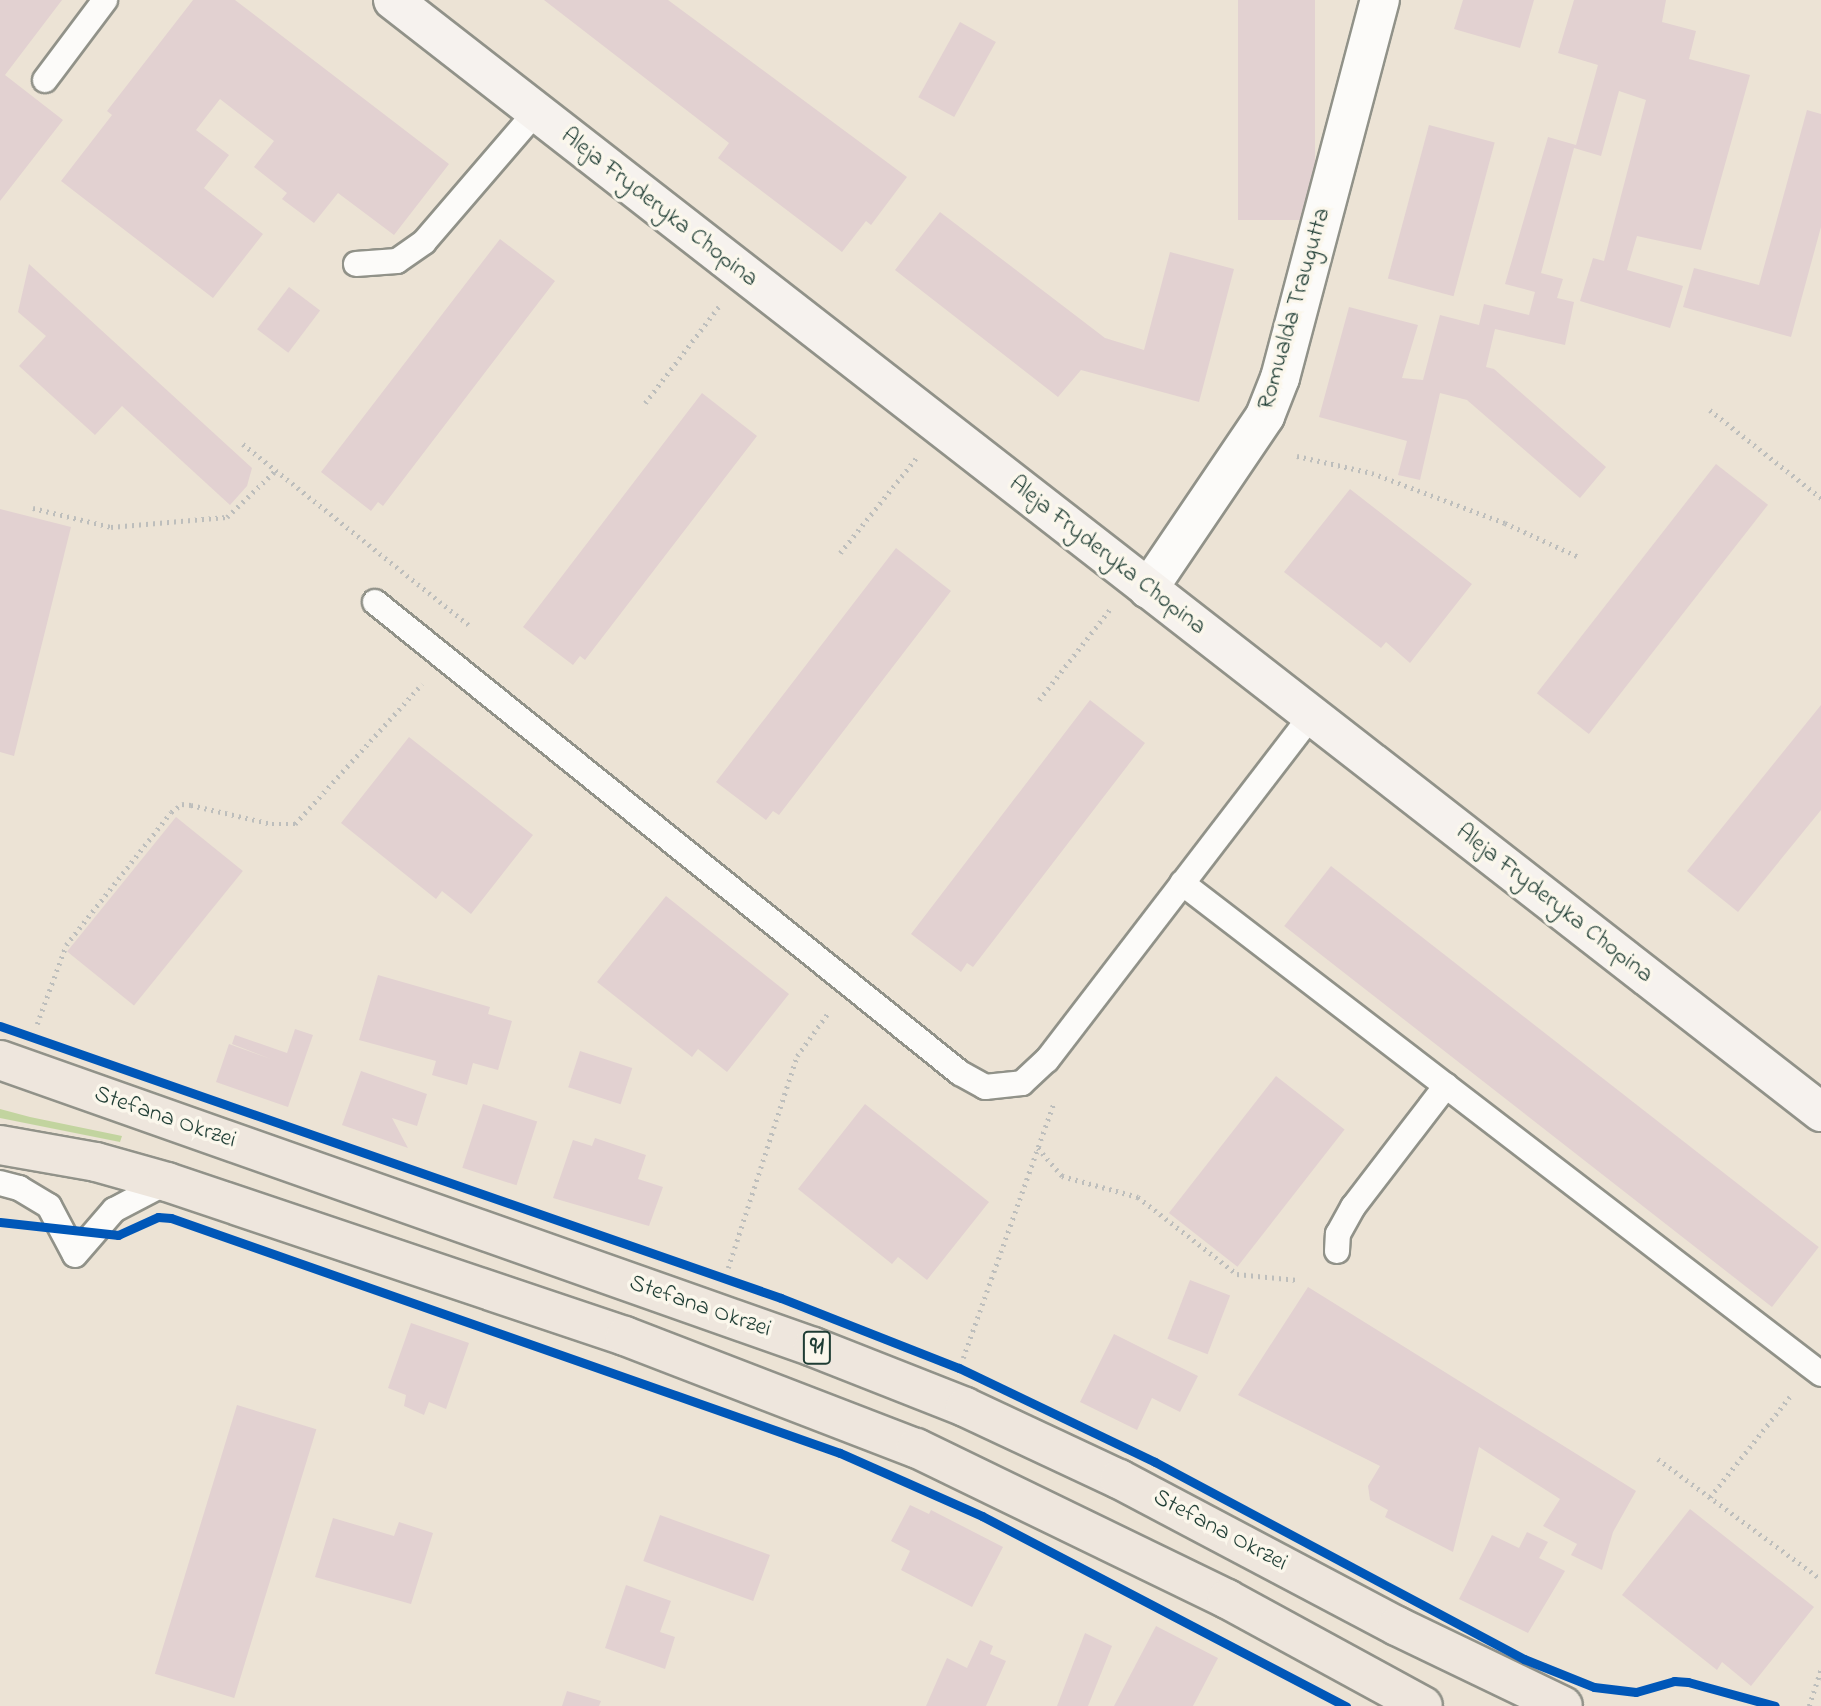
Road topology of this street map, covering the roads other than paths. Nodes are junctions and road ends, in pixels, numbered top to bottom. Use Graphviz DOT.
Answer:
graph roads {
  1 [pos="105,0"];
  2 [pos="393,0"];
  3 [pos="1380,0"];
  4 [pos="45,80"];
  5 [pos="536,112"];
  6 [pos="356,264"];
  7 [pos="1141,584"];
  8 [pos="375,602"];
  9 [pos="1312,715"];
  10 [pos="1182,883"];
  11 [pos="0,1060"];
  12 [pos="1446,1086"];
  13 [pos="1821,1112"];
  14 [pos="0,1145"];
  15 [pos="167,1182"];
  16 [pos="0,1183"];
  17 [pos="1337,1251"];
  18 [pos="1817,1371"];
  19 [pos="1423,1706"];
  20 [pos="1563,1706"];
  1 -- 4 [label="lane"];
  2 -- 5 [label="street, Aleja Fryderyka Chopina"];
  3 -- 7 [label="street, Romualda Traugutta"];
  5 -- 6 [label="lane"];
  5 -- 7 [label="street, Aleja Fryderyka Chopina"];
  7 -- 9 [label="street, Aleja Fryderyka Chopina"];
  8 -- 10 [label="lane"];
  9 -- 10 [label="lane"];
  9 -- 13 [label="street, Aleja Fryderyka Chopina"];
  10 -- 12 [label="lane"];
  11 -- 20 [label="main road, Stefana Okrzei / 91"];
  12 -- 17 [label="lane"];
  12 -- 18 [label="lane"];
  14 -- 15 [label="main road, 91"];
  15 -- 16 [label="lane"];
  15 -- 19 [label="main road, 91"];
}
